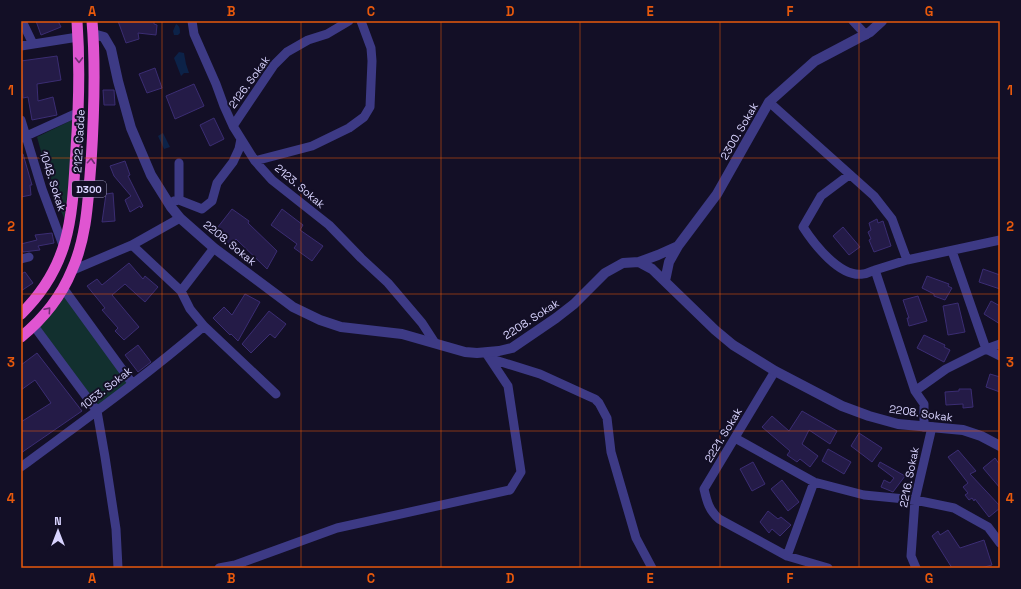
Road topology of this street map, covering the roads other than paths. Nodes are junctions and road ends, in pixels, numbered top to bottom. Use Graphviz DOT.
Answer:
graph roads {
  1 [pos="22,21"];
  2 [pos="77,21"];
  3 [pos="92,21"];
  4 [pos="192,21"];
  5 [pos="350,21"];
  6 [pos="361,21"];
  7 [pos="853,21"];
  8 [pos="882,21"];
  9 [pos="93,34"];
  10 [pos="866,35"];
  11 [pos="78,37"];
  12 [pos="33,44"];
  13 [pos="21,46"];
  14 [pos="769,102"];
  15 [pos="79,112"];
  16 [pos="21,120"];
  17 [pos="233,126"];
  18 [pos="24,138"];
  19 [pos="241,139"];
  20 [pos="255,161"];
  21 [pos="180,162"];
  22 [pos="849,175"];
  23 [pos="179,200"];
  24 [pos="168,203"];
  25 [pos="180,218"];
  26 [pos="1000,240"];
  27 [pos="132,245"];
  28 [pos="678,246"];
  29 [pos="64,248"];
  30 [pos="214,248"];
  31 [pos="952,251"];
  32 [pos="658,255"];
  33 [pos="907,260"];
  34 [pos="639,262"];
  35 [pos="669,262"];
  36 [pos="73,270"];
  37 [pos="875,270"];
  38 [pos="655,271"];
  39 [pos="665,281"];
  40 [pos="64,288"];
  41 [pos="181,291"];
  42 [pos="21,314"];
  43 [pos="34,326"];
  44 [pos="204,326"];
  45 [pos="21,337"];
  46 [pos="435,343"];
  47 [pos="1000,344"];
  48 [pos="986,349"];
  49 [pos="486,353"];
  50 [pos="1000,356"];
  51 [pos="775,371"];
  52 [pos="132,383"];
  53 [pos="915,390"];
  54 [pos="276,394"];
  55 [pos="97,411"];
  56 [pos="928,427"];
  57 [pos="735,438"];
  58 [pos="1000,446"];
  59 [pos="21,467"];
  60 [pos="814,482"];
  61 [pos="915,500"];
  62 [pos="1000,543"];
  63 [pos="787,556"];
  64 [pos="118,568"];
  65 [pos="219,568"];
  66 [pos="652,568"];
  67 [pos="828,568"];
  68 [pos="916,568"];
  1 -- 12 [label="street"];
  2 -- 11 [label="highway, 2122. Cadde / D300"];
  3 -- 9 [label="highway, 2122. Cadde / D300"];
  4 -- 17 [label="street, 2123. Sokak"];
  5 -- 17 [label="street, 2126. Sokak"];
  6 -- 20 [label="street"];
  7 -- 10 [label="street"];
  8 -- 10 [label="street, 2300. Sokak"];
  9 -- 24 [label="street, 2208. Sokak"];
  36 -- 9 [label="highway, 2122. Cadde / D300, one-way"];
  10 -- 14 [label="street, 2300. Sokak"];
  11 -- 12 [label="street"];
  11 -- 15 [label="highway, 2122. Cadde / D300, one-way"];
  12 -- 13 [label="street"];
  14 -- 22 [label="street"];
  14 -- 28 [label="street, 2300. Sokak"];
  15 -- 18 [label="street"];
  15 -- 29 [label="highway, 2122. Cadde / D300"];
  16 -- 18 [label="street, 1048. Sokak"];
  17 -- 19 [label="street, 2123. Sokak"];
  18 -- 29 [label="street, 1048. Sokak"];
  19 -- 20 [label="street, 2123. Sokak"];
  19 -- 23 [label="street"];
  20 -- 46 [label="street, 2123. Sokak"];
  21 -- 23 [label="street"];
  22 -- 33 [label="street"];
  22 -- 37 [label="street"];
  23 -- 24 [label="street"];
  24 -- 25 [label="street, 2208. Sokak"];
  25 -- 27 [label="street"];
  25 -- 30 [label="street, 2208. Sokak"];
  26 -- 31 [label="street"];
  27 -- 36 [label="street"];
  27 -- 41 [label="street"];
  28 -- 32 [label="street"];
  28 -- 35 [label="street, 2300. Sokak"];
  29 -- 42 [label="highway, 2122. Cadde / D300"];
  30 -- 41 [label="street"];
  30 -- 46 [label="street, 2208. Sokak"];
  31 -- 33 [label="street"];
  31 -- 48 [label="street"];
  32 -- 34 [label="street"];
  32 -- 38 [label="street"];
  33 -- 37 [label="street"];
  34 -- 38 [label="street, 2208. Sokak"];
  34 -- 49 [label="street, 2208. Sokak"];
  35 -- 38 [label="street"];
  35 -- 39 [label="street"];
  36 -- 40 [label="highway, 2122. Cadde / D300"];
  37 -- 53 [label="street, 2216. Sokak"];
  38 -- 39 [label="street, 2208. Sokak"];
  39 -- 51 [label="street, 2208. Sokak"];
  43 -- 40 [label="highway, 2122. Cadde / D300, one-way"];
  40 -- 52 [label="street"];
  41 -- 44 [label="street"];
  43 -- 45 [label="highway, 2122. Cadde / D300"];
  43 -- 55 [label="street"];
  44 -- 52 [label="street, 1053. Sokak"];
  44 -- 54 [label="street"];
  46 -- 49 [label="street, 2208. Sokak"];
  47 -- 48 [label="street"];
  48 -- 50 [label="street"];
  48 -- 53 [label="street"];
  49 -- 65 [label="street"];
  49 -- 66 [label="street"];
  51 -- 56 [label="street, 2208. Sokak"];
  51 -- 57 [label="street, 2221. Sokak"];
  52 -- 55 [label="street, 1053. Sokak"];
  53 -- 56 [label="street, 2216. Sokak"];
  55 -- 59 [label="street, 1053. Sokak"];
  55 -- 64 [label="street"];
  56 -- 58 [label="street, 2208. Sokak"];
  56 -- 61 [label="street, 2216. Sokak"];
  57 -- 60 [label="street"];
  57 -- 63 [label="street, 2221. Sokak"];
  60 -- 61 [label="street"];
  60 -- 63 [label="street"];
  61 -- 62 [label="street"];
  61 -- 68 [label="street, 2216. Sokak"];
  63 -- 67 [label="street"];
}
